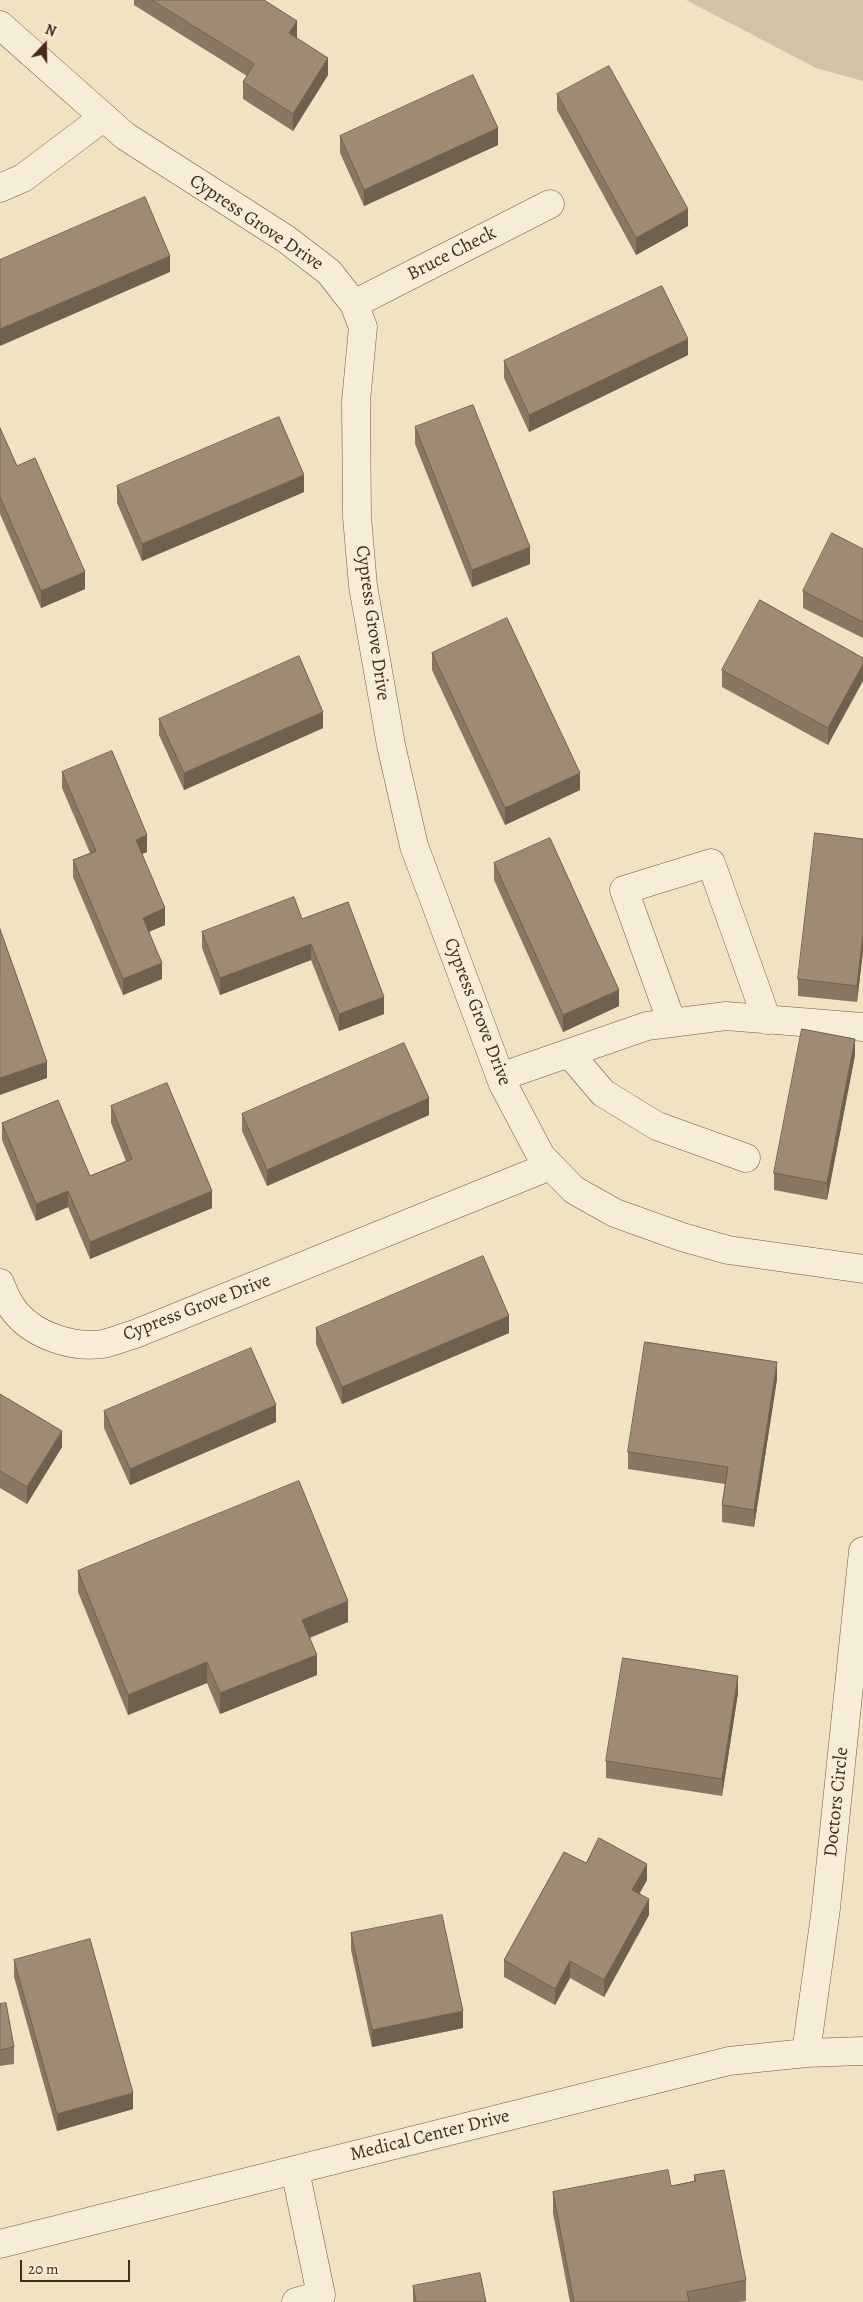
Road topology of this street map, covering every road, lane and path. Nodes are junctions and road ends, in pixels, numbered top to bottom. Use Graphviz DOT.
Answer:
graph roads {
  1 [pos="0,26"];
  2 [pos="104,117"];
  3 [pos="0,188"];
  4 [pos="550,204"];
  5 [pos="354,304"];
  6 [pos="767,1020"];
  7 [pos="672,1023"];
  8 [pos="863,1026"];
  9 [pos="568,1053"];
  10 [pos="500,1077"];
  11 [pos="746,1158"];
  12 [pos="550,1166"];
  13 [pos="863,1269"];
  14 [pos="0,1284"];
  15 [pos="863,1551"];
  16 [pos="859,1629"];
  17 [pos="863,2051"];
  18 [pos="806,2053"];
  19 [pos="295,2170"];
  20 [pos="0,2244"];
  21 [pos="322,2299"];
  22 [pos="296,2302"];
  1 -- 2 [label="street, Cypress Grove Drive"];
  2 -- 3 [label="street"];
  2 -- 5 [label="street, Cypress Grove Drive"];
  4 -- 5 [label="street, Bruce Check"];
  5 -- 10 [label="street, Cypress Grove Drive"];
  6 -- 7 [label="street"];
  6 -- 7 [label="street"];
  6 -- 8 [label="street"];
  7 -- 9 [label="street"];
  9 -- 10 [label="street"];
  9 -- 11 [label="street"];
  10 -- 12 [label="street, Cypress Grove Drive"];
  12 -- 13 [label="street, Cypress Grove Drive"];
  12 -- 14 [label="street, Cypress Grove Drive"];
  15 -- 16 [label="street, Doctors Circle"];
  16 -- 18 [label="street, Doctors Circle"];
  17 -- 18 [label="street, Medical Center Drive"];
  18 -- 19 [label="street, Medical Center Drive"];
  19 -- 20 [label="street, Medical Center Drive"];
  19 -- 21 [label="street"];
  21 -- 22 [label="street"];
}
